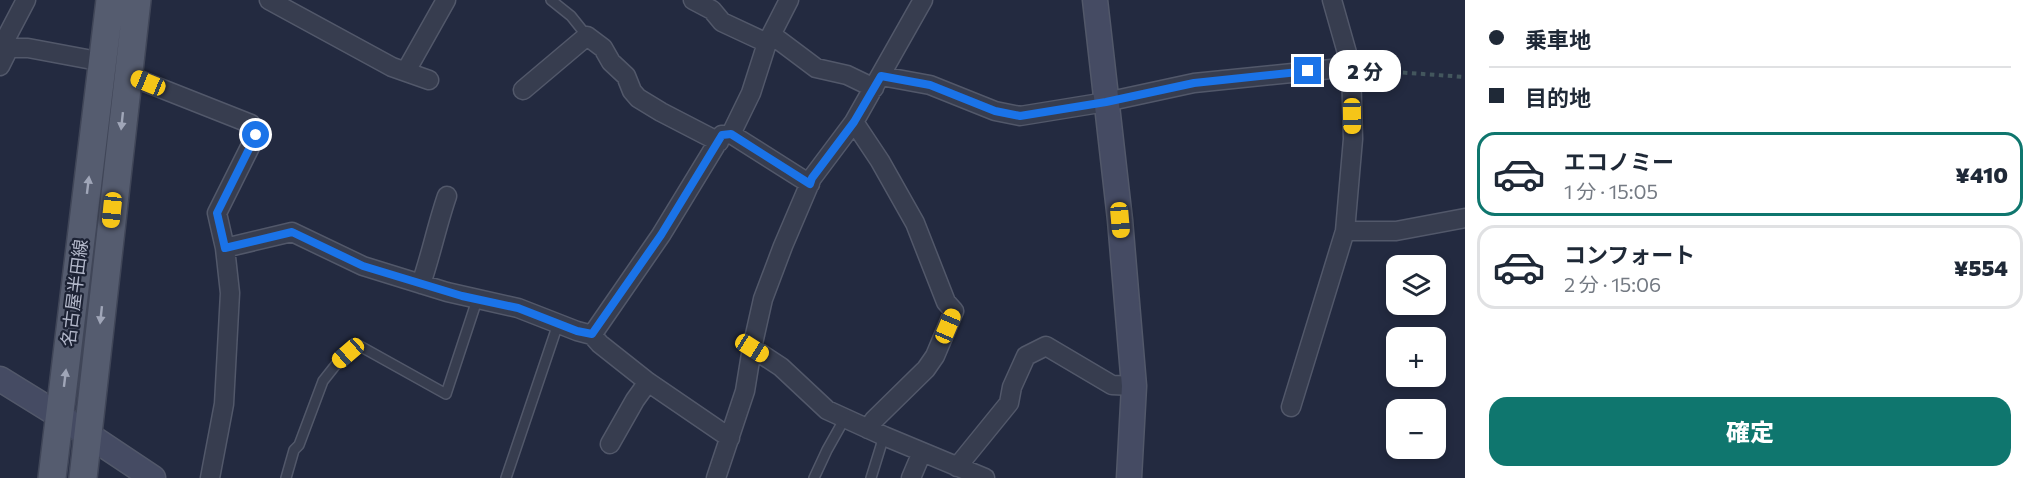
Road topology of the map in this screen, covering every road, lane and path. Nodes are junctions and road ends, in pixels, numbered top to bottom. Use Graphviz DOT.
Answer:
graph roads {
  1 [pos="26,0"];
  2 [pos="110,0"];
  3 [pos="137,0"];
  4 [pos="269,0"];
  5 [pos="446,0"];
  6 [pos="551,0"];
  7 [pos="693,0"];
  8 [pos="789,0"];
  9 [pos="923,0"];
  10 [pos="1095,0"];
  11 [pos="1332,0"];
  12 [pos="587,36"];
  13 [pos="769,39"];
  14 [pos="9,48"];
  15 [pos="103,62"];
  16 [pos="0,66"];
  17 [pos="1351,68"];
  18 [pos="406,71"];
  19 [pos="127,75"];
  20 [pos="1465,77"];
  21 [pos="429,80"];
  22 [pos="878,82"];
  23 [pos="524,90"];
  24 [pos="1106,102"];
  25 [pos="854,122"];
  26 [pos="725,138"];
  27 [pos="810,184"];
  28 [pos="447,196"];
  29 [pos="1465,218"];
  30 [pos="1345,231"];
  31 [pos="225,248"];
  32 [pos="421,284"];
  33 [pos="477,300"];
  34 [pos="558,324"];
  35 [pos="592,334"];
  36 [pos="752,348"];
  37 [pos="0,379"];
  38 [pos="648,382"];
  39 [pos="1134,386"];
  40 [pos="1291,407"];
  41 [pos="60,416"];
  42 [pos="845,418"];
  43 [pos="876,433"];
  44 [pos="88,435"];
  45 [pos="730,438"];
  46 [pos="610,444"];
  47 [pos="922,452"];
  48 [pos="957,467"];
  49 [pos="52,478"];
  50 [pos="83,478"];
  51 [pos="153,478"];
  52 [pos="210,478"];
  53 [pos="286,478"];
  54 [pos="506,478"];
  55 [pos="716,478"];
  56 [pos="814,478"];
  57 [pos="871,478"];
  58 [pos="911,478"];
  59 [pos="985,478"];
  60 [pos="1129,478"];
  1 -- 14 [label="street"];
  2 -- 15 [label="main road, 名古屋半田線"];
  3 -- 19 [label="main road, 名古屋半田線"];
  4 -- 18 [label="street"];
  5 -- 18 [label="street"];
  6 -- 12 [label="lane"];
  7 -- 13 [label="street"];
  8 -- 13 [label="street"];
  9 -- 22 [label="street"];
  10 -- 24 [label="street"];
  11 -- 17 [label="street"];
  12 -- 23 [label="street"];
  12 -- 26 [label="street"];
  13 -- 22 [label="street"];
  13 -- 26 [label="street"];
  14 -- 15 [label="street"];
  14 -- 16 [label="street"];
  41 -- 15 [label="main road, 名古屋半田線, one-way"];
  17 -- 20 [label="path"];
  17 -- 24 [label="street"];
  17 -- 30 [label="street"];
  18 -- 21 [label="street"];
  19 -- 31 [label="street"];
  19 -- 44 [label="main road, 名古屋半田線, one-way"];
  22 -- 24 [label="street"];
  22 -- 25 [label="street"];
  24 -- 39 [label="street"];
  25 -- 27 [label="street"];
  25 -- 43 [label="street"];
  26 -- 27 [label="street"];
  26 -- 35 [label="street"];
  27 -- 36 [label="street"];
  28 -- 32 [label="street"];
  29 -- 30 [label="street"];
  30 -- 40 [label="street"];
  31 -- 32 [label="street"];
  31 -- 52 [label="street"];
  32 -- 33 [label="street"];
  33 -- 34 [label="street"];
  33 -- 53 [label="lane"];
  34 -- 35 [label="street"];
  34 -- 54 [label="lane"];
  35 -- 38 [label="street"];
  36 -- 42 [label="street"];
  36 -- 45 [label="street"];
  37 -- 41 [label="street"];
  38 -- 45 [label="street"];
  38 -- 46 [label="street"];
  39 -- 48 [label="street"];
  39 -- 60 [label="street"];
  41 -- 44 [label="street"];
  41 -- 49 [label="main road, 名古屋半田線"];
  42 -- 43 [label="street"];
  42 -- 56 [label="lane"];
  43 -- 47 [label="street"];
  43 -- 57 [label="lane"];
  44 -- 50 [label="main road, 名古屋半田線"];
  44 -- 51 [label="street"];
  45 -- 55 [label="street"];
  47 -- 48 [label="street"];
  47 -- 58 [label="street"];
  48 -- 59 [label="street"];
}
